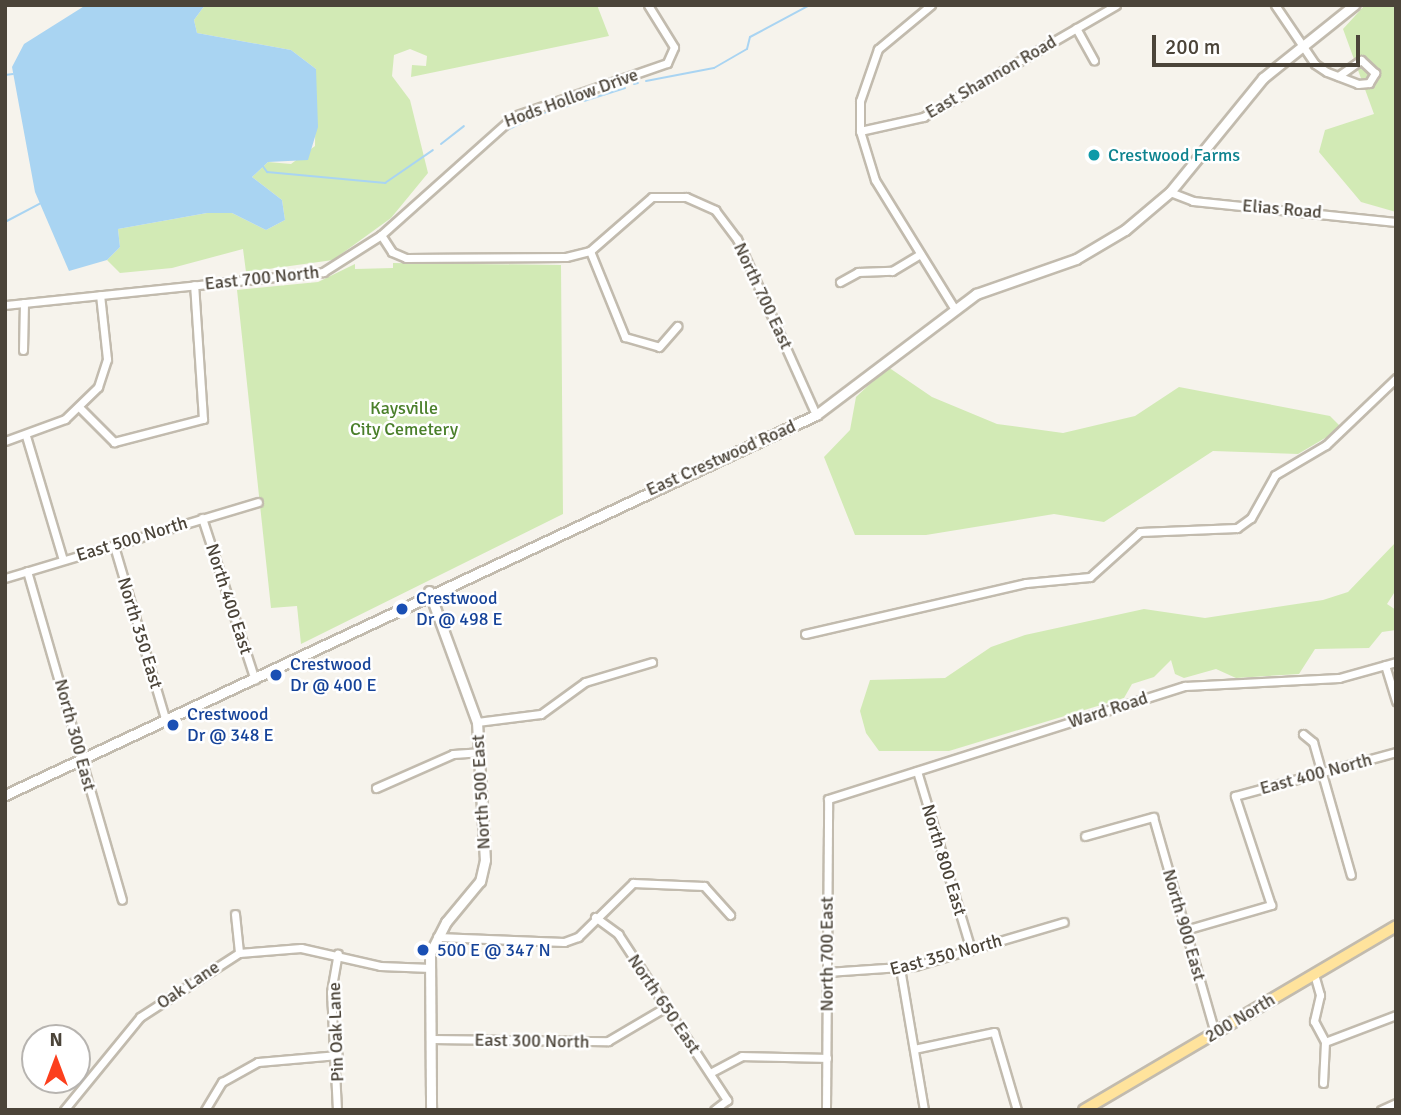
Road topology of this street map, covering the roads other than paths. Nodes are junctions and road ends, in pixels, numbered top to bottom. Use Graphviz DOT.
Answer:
graph roads {
  1 [pos="648,5"];
  2 [pos="931,5"];
  3 [pos="1116,5"];
  4 [pos="1275,5"];
  5 [pos="1354,5"];
  6 [pos="1076,28"];
  7 [pos="1303,43"];
  8 [pos="1094,60"];
  9 [pos="1338,76"];
  10 [pos="860,131"];
  11 [pos="1170,192"];
  12 [pos="1396,222"];
  13 [pos="381,235"];
  14 [pos="590,251"];
  15 [pos="920,254"];
  16 [pos="840,282"];
  17 [pos="194,285"];
  18 [pos="100,295"];
  19 [pos="24,303"];
  20 [pos="5,305"];
  21 [pos="954,307"];
  22 [pos="677,326"];
  23 [pos="23,350"];
  24 [pos="1396,378"];
  25 [pos="81,409"];
  26 [pos="816,415"];
  27 [pos="26,436"];
  28 [pos="5,441"];
  29 [pos="258,502"];
  30 [pos="202,518"];
  31 [pos="114,545"];
  32 [pos="63,560"];
  33 [pos="27,571"];
  34 [pos="5,578"];
  35 [pos="429,591"];
  36 [pos="805,634"];
  37 [pos="652,662"];
  38 [pos="1396,662"];
  39 [pos="1385,665"];
  40 [pos="255,680"];
  41 [pos="1396,701"];
  42 [pos="166,721"];
  43 [pos="477,722"];
  44 [pos="1303,734"];
  45 [pos="480,752"];
  46 [pos="1396,752"];
  47 [pos="82,761"];
  48 [pos="918,771"];
  49 [pos="1322,773"];
  50 [pos="376,788"];
  51 [pos="5,795"];
  52 [pos="828,799"];
  53 [pos="1085,836"];
  54 [pos="1351,875"];
  55 [pos="122,900"];
  56 [pos="235,914"];
  57 [pos="730,915"];
  58 [pos="595,917"];
  59 [pos="1064,922"];
  60 [pos="1396,926"];
  61 [pos="1185,930"];
  62 [pos="437,937"];
  63 [pos="971,950"];
  64 [pos="239,953"];
  65 [pos="338,954"];
  66 [pos="430,968"];
  67 [pos="900,968"];
  68 [pos="827,972"];
  69 [pos="1314,974"];
  70 [pos="666,1007"];
  71 [pos="1396,1014"];
  72 [pos="1215,1033"];
  73 [pos="432,1040"];
  74 [pos="1325,1042"];
  75 [pos="914,1049"];
  76 [pos="338,1055"];
  77 [pos="822,1058"];
  78 [pos="710,1073"];
  79 [pos="1323,1083"];
  80 [pos="1396,1103"];
  81 [pos="66,1107"];
  82 [pos="205,1110"];
  83 [pos="337,1110"];
  84 [pos="431,1110"];
  85 [pos="714,1110"];
  86 [pos="826,1110"];
  87 [pos="924,1110"];
  88 [pos="1017,1110"];
  89 [pos="1084,1110"];
  90 [pos="1381,1110"];
  1 -- 13 [label="street, Hods Hollow Drive"];
  2 -- 10 [label="street"];
  3 -- 6 [label="street, East Shannon Road"];
  4 -- 7 [label="street"];
  5 -- 7 [label="street, East Crestwood Road"];
  6 -- 8 [label="street"];
  6 -- 10 [label="street, East Shannon Road"];
  7 -- 9 [label="street"];
  7 -- 11 [label="street, East Crestwood Road"];
  9 -- 9 [label="street"];
  10 -- 15 [label="street"];
  11 -- 12 [label="street, Elias Road"];
  11 -- 21 [label="street, East Crestwood Road"];
  13 -- 14 [label="street"];
  13 -- 17 [label="street, East 700 North"];
  14 -- 22 [label="street"];
  14 -- 26 [label="street, North 700 East"];
  15 -- 16 [label="street"];
  15 -- 21 [label="street"];
  17 -- 18 [label="street, East 700 North"];
  17 -- 25 [label="street"];
  18 -- 19 [label="street, East 700 North"];
  18 -- 25 [label="street"];
  19 -- 20 [label="street, East 700 North"];
  19 -- 23 [label="street"];
  21 -- 26 [label="street, East Crestwood Road"];
  24 -- 36 [label="street"];
  25 -- 27 [label="street"];
  26 -- 35 [label="street, East Crestwood Road"];
  27 -- 28 [label="street"];
  27 -- 32 [label="street"];
  29 -- 30 [label="street, East 500 North"];
  30 -- 31 [label="street, East 500 North"];
  30 -- 40 [label="street, North 400 East"];
  31 -- 32 [label="street, East 500 North"];
  31 -- 42 [label="street, North 350 East"];
  32 -- 33 [label="street, East 500 North"];
  33 -- 34 [label="street, East 500 North"];
  33 -- 47 [label="street, North 300 East"];
  35 -- 40 [label="street, East Crestwood Road"];
  35 -- 43 [label="street, North 500 East"];
  37 -- 43 [label="street"];
  38 -- 39 [label="street, Ward Road"];
  39 -- 41 [label="street"];
  39 -- 48 [label="street, Ward Road"];
  40 -- 42 [label="street, East Crestwood Road"];
  42 -- 47 [label="street, East Crestwood Road"];
  43 -- 45 [label="street, North 500 East"];
  44 -- 49 [label="street"];
  45 -- 50 [label="street"];
  45 -- 62 [label="street, North 500 East"];
  46 -- 49 [label="street, East 400 North"];
  47 -- 51 [label="street, East Crestwood Road"];
  47 -- 55 [label="street, North 300 East"];
  48 -- 52 [label="street, Ward Road"];
  48 -- 63 [label="street, North 800 East"];
  49 -- 54 [label="street"];
  49 -- 61 [label="street, East 400 North"];
  52 -- 68 [label="street, North 700 East"];
  53 -- 61 [label="street, North 900 East"];
  56 -- 64 [label="street"];
  57 -- 58 [label="street"];
  58 -- 62 [label="street"];
  58 -- 70 [label="street, North 650 East"];
  59 -- 63 [label="street, East 350 North"];
  60 -- 69 [label="main road, 200 North"];
  61 -- 72 [label="street, North 900 East"];
  62 -- 66 [label="street, North 500 East"];
  63 -- 67 [label="street, East 350 North"];
  64 -- 65 [label="street, Oak Lane"];
  64 -- 81 [label="street, Oak Lane"];
  65 -- 66 [label="street, Oak Lane"];
  65 -- 76 [label="street, Pin Oak Lane"];
  66 -- 73 [label="street, North 500 East"];
  67 -- 68 [label="street, East 350 North"];
  67 -- 75 [label="street"];
  68 -- 77 [label="street, North 700 East"];
  69 -- 72 [label="main road, 200 North"];
  69 -- 74 [label="street"];
  70 -- 73 [label="street, East 300 North"];
  70 -- 78 [label="street, North 650 East"];
  71 -- 74 [label="street"];
  72 -- 89 [label="main road, 200 North"];
  73 -- 84 [label="street, North 500 East"];
  74 -- 79 [label="street"];
  75 -- 87 [label="street"];
  75 -- 88 [label="street"];
  76 -- 82 [label="street"];
  76 -- 83 [label="street, Pin Oak Lane"];
  77 -- 78 [label="street, North 650 East"];
  77 -- 86 [label="street, North 700 East"];
  78 -- 85 [label="street"];
  80 -- 90 [label="street"];
}
